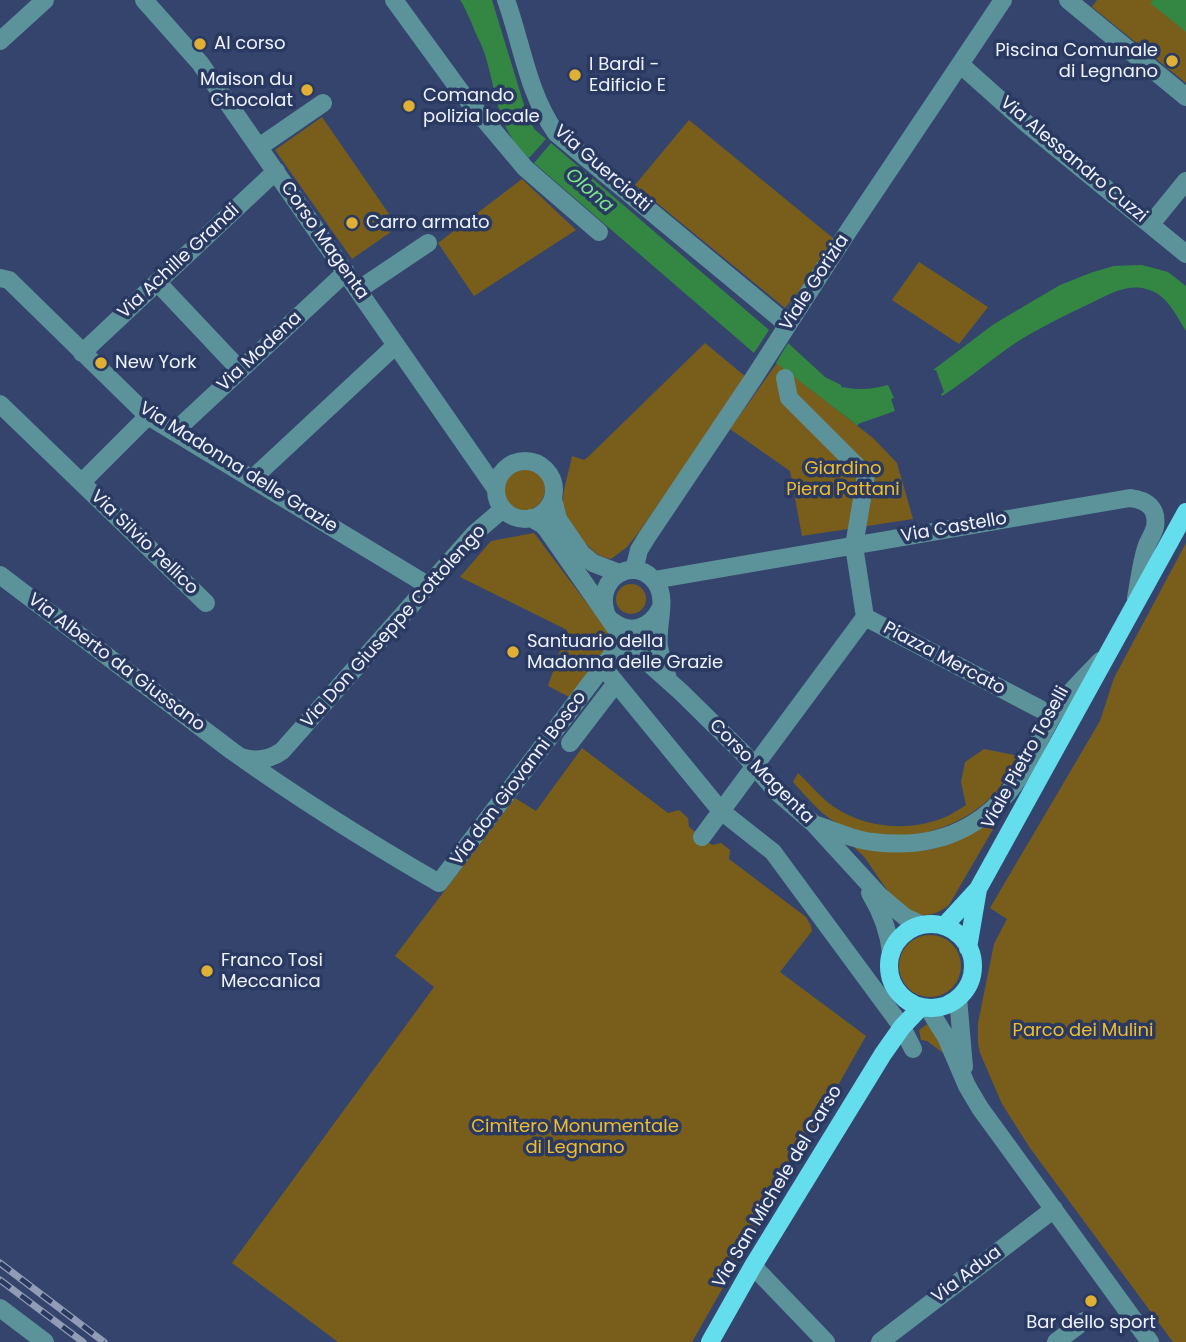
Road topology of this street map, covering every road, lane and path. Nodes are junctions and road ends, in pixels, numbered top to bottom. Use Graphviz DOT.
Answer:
graph roads {
  1 [pos="45,0"];
  2 [pos="144,0"];
  3 [pos="394,0"];
  4 [pos="1003,0"];
  5 [pos="1068,0"];
  6 [pos="513,2"];
  7 [pos="0,41"];
  8 [pos="961,65"];
  9 [pos="1186,97"];
  10 [pos="323,103"];
  11 [pos="259,147"];
  12 [pos="276,171"];
  13 [pos="1186,181"];
  14 [pos="1151,224"];
  15 [pos="598,232"];
  16 [pos="428,243"];
  17 [pos="1186,254"];
  18 [pos="346,272"];
  19 [pos="0,278"];
  20 [pos="157,282"];
  21 [pos="358,290"];
  22 [pos="788,325"];
  23 [pos="396,345"];
  24 [pos="82,353"];
  25 [pos="240,370"];
  26 [pos="785,378"];
  27 [pos="0,404"];
  28 [pos="148,416"];
  29 [pos="174,432"];
  30 [pos="252,479"];
  31 [pos="82,482"];
  32 [pos="496,489"];
  33 [pos="553,499"];
  34 [pos="503,509"];
  35 [pos="1186,512"];
  36 [pos="531,518"];
  37 [pos="854,546"];
  38 [pos="627,572"];
  39 [pos="0,575"];
  40 [pos="654,580"];
  41 [pos="429,586"];
  42 [pos="206,603"];
  43 [pos="1134,604"];
  44 [pos="660,609"];
  45 [pos="608,616"];
  46 [pos="865,617"];
  47 [pos="625,643"];
  48 [pos="1111,648"];
  49 [pos="603,667"];
  50 [pos="668,678"];
  51 [pos="616,683"];
  52 [pos="1040,709"];
  53 [pos="570,743"];
  54 [pos="288,746"];
  55 [pos="232,751"];
  56 [pos="754,766"];
  57 [pos="296,796"];
  58 [pos="721,811"];
  59 [pos="814,824"];
  60 [pos="702,837"];
  61 [pos="853,867"];
  62 [pos="439,883"];
  63 [pos="978,889"];
  64 [pos="922,925"];
  65 [pos="944,926"];
  66 [pos="968,947"];
  67 [pos="891,953"];
  68 [pos="899,994"];
  69 [pos="958,998"];
  70 [pos="924,1008"];
  71 [pos="899,1022"];
  72 [pos="913,1049"];
  73 [pos="965,1081"];
  74 [pos="1054,1209"];
  75 [pos="753,1266"];
  76 [pos="0,1308"];
  77 [pos="1084,1321"];
  78 [pos="45,1342"];
  79 [pos="710,1342"];
  80 [pos="826,1342"];
  81 [pos="880,1342"];
  82 [pos="1056,1342"];
  83 [pos="1150,1342"];
  1 -- 7 [label="street"];
  2 -- 11 [label="street, Corso Magenta"];
  3 -- 15 [label="street"];
  4 -- 8 [label="street, Viale Gorizia"];
  5 -- 9 [label="street"];
  6 -- 22 [label="street, Via Guerciotti"];
  8 -- 14 [label="street, Via Alessandro Cuzzi"];
  8 -- 22 [label="street, Viale Gorizia"];
  10 -- 11 [label="street"];
  11 -- 12 [label="street, Corso Magenta"];
  12 -- 18 [label="street, Corso Magenta"];
  12 -- 20 [label="street, Via Achille Grandi"];
  13 -- 14 [label="street"];
  14 -- 17 [label="street, Via Alessandro Cuzzi"];
  16 -- 21 [label="street"];
  18 -- 21 [label="street, Corso Magenta"];
  18 -- 25 [label="street, Via Modena"];
  19 -- 24 [label="street, Via Madonna delle Grazie"];
  20 -- 24 [label="street, Via Achille Grandi"];
  20 -- 25 [label="street"];
  21 -- 23 [label="street, Corso Magenta"];
  22 -- 38 [label="street, Viale Gorizia"];
  23 -- 30 [label="street"];
  23 -- 32 [label="street, Corso Magenta"];
  24 -- 28 [label="street, Via Madonna delle Grazie"];
  25 -- 29 [label="street, Via Modena"];
  26 -- 37 [label="street"];
  27 -- 31 [label="street, Via Silvio Pellico"];
  28 -- 29 [label="street, Via Madonna delle Grazie"];
  28 -- 31 [label="street, Via Silvio Pellico"];
  29 -- 30 [label="street, Via Madonna delle Grazie"];
  30 -- 41 [label="street, Via Madonna delle Grazie"];
  31 -- 42 [label="street, Via Silvio Pellico"];
  32 -- 33 [label="street"];
  32 -- 34 [label="street, Corso Magenta"];
  33 -- 36 [label="street"];
  33 -- 38 [label="street"];
  34 -- 36 [label="street, Corso Magenta"];
  34 -- 41 [label="street, Via Don Giuseppe Cottolengo"];
  35 -- 43 [label="main road, Viale Pietro Toselli"];
  36 -- 45 [label="street, Corso Magenta"];
  37 -- 40 [label="street, Via Castello"];
  37 -- 43 [label="street, Via Castello"];
  37 -- 46 [label="street"];
  38 -- 40 [label="street"];
  38 -- 45 [label="street"];
  39 -- 55 [label="street, Via Alberto da Giussano"];
  40 -- 44 [label="street, Corso Magenta"];
  41 -- 54 [label="street, Via Don Giuseppe Cottolengo"];
  43 -- 48 [label="main road, Viale Pietro Toselli"];
  44 -- 45 [label="street"];
  44 -- 50 [label="street, Corso Magenta"];
  45 -- 47 [label="street, Corso Magenta"];
  46 -- 52 [label="street, Piazza Mercato"];
  46 -- 56 [label="street, Piazza Mercato"];
  47 -- 49 [label="street, Via don Giovanni Bosco"];
  47 -- 50 [label="street, Corso Magenta"];
  48 -- 59 [label="street, Viale Pietro Toselli"];
  48 -- 63 [label="main road, Viale Pietro Toselli"];
  49 -- 51 [label="street"];
  49 -- 62 [label="street, Via don Giovanni Bosco"];
  50 -- 56 [label="street, Corso Magenta"];
  51 -- 53 [label="street"];
  51 -- 58 [label="street"];
  54 -- 55 [label="street, Via Alberto da Giussano"];
  54 -- 57 [label="street, Via Alberto da Giussano"];
  55 -- 57 [label="street, Via Alberto da Giussano"];
  56 -- 58 [label="street, Piazza Mercato"];
  56 -- 59 [label="street, Corso Magenta"];
  57 -- 62 [label="street, Via Alberto da Giussano"];
  58 -- 60 [label="street, Piazza Mercato"];
  58 -- 71 [label="street"];
  59 -- 61 [label="street, Corso Magenta"];
  61 -- 64 [label="street, Corso Magenta"];
  61 -- 67 [label="street, Corso Magenta"];
  63 -- 65 [label="main road, Viale Pietro Toselli"];
  63 -- 66 [label="main road, Viale Pietro Toselli"];
  64 -- 65 [label="main road"];
  64 -- 67 [label="main road"];
  65 -- 66 [label="main road"];
  66 -- 69 [label="main road"];
  67 -- 68 [label="main road"];
  68 -- 70 [label="main road"];
  68 -- 71 [label="main road, Via San Michele del Carso"];
  69 -- 70 [label="main road"];
  69 -- 73 [label="street"];
  70 -- 71 [label="main road, Via San Michele del Carso"];
  70 -- 73 [label="street"];
  71 -- 72 [label="street"];
  71 -- 75 [label="main road, Via San Michele del Carso"];
  73 -- 74 [label="street"];
  74 -- 81 [label="street, Via Adua"];
  74 -- 83 [label="street"];
  75 -- 79 [label="main road, Via San Michele del Carso"];
  75 -- 80 [label="street"];
  76 -- 78 [label="street"];
  77 -- 82 [label="street"];
}
